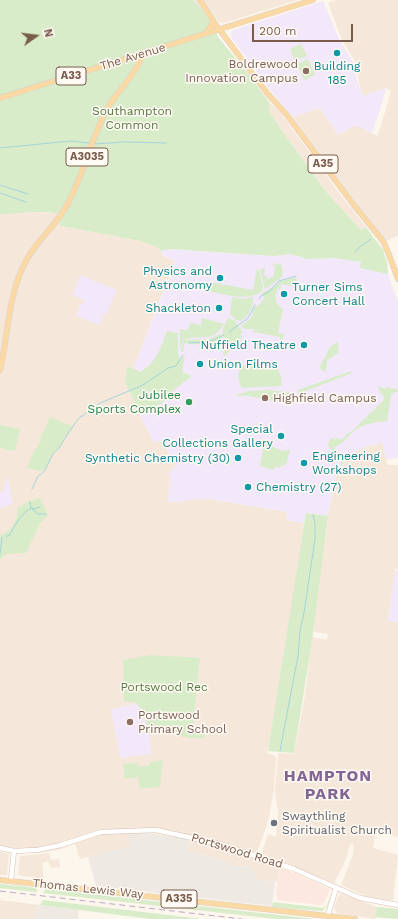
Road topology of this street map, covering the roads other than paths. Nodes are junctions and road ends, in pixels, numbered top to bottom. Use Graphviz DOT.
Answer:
graph roads {
  1 [pos="200,0"];
  2 [pos="313,0"];
  3 [pos="213,20"];
  4 [pos="220,29"];
  5 [pos="205,34"];
  6 [pos="142,54"];
  7 [pos="0,98"];
  8 [pos="398,279"];
  9 [pos="0,370"];
  10 [pos="0,848"];
  11 [pos="14,851"];
  12 [pos="0,880"];
  13 [pos="10,880"];
  14 [pos="336,888"];
  15 [pos="398,905"];
  16 [pos="328,915"];
  17 [pos="356,919"];
  1 -- 3 [label="main road, A35"];
  2 -- 4 [label="main road, A33"];
  3 -- 4 [label="main road, A35"];
  3 -- 5 [label="main road"];
  4 -- 5 [label="main road, The Avenue / A33"];
  4 -- 8 [label="main road, A35"];
  5 -- 6 [label="main road, The Avenue / A33"];
  6 -- 7 [label="main road, The Avenue / A33"];
  6 -- 9 [label="main road, A3035"];
  10 -- 11 [label="street, Portswood Road"];
  11 -- 13 [label="street"];
  11 -- 14 [label="street, Portswood Road"];
  12 -- 13 [label="main road, Thomas Lewis Way / A335"];
  13 -- 16 [label="main road, Thomas Lewis Way / A335"];
  14 -- 15 [label="street, Portswood Road"];
  14 -- 16 [label="street"];
  16 -- 17 [label="main road, Thomas Lewis Way / A335"];
}
